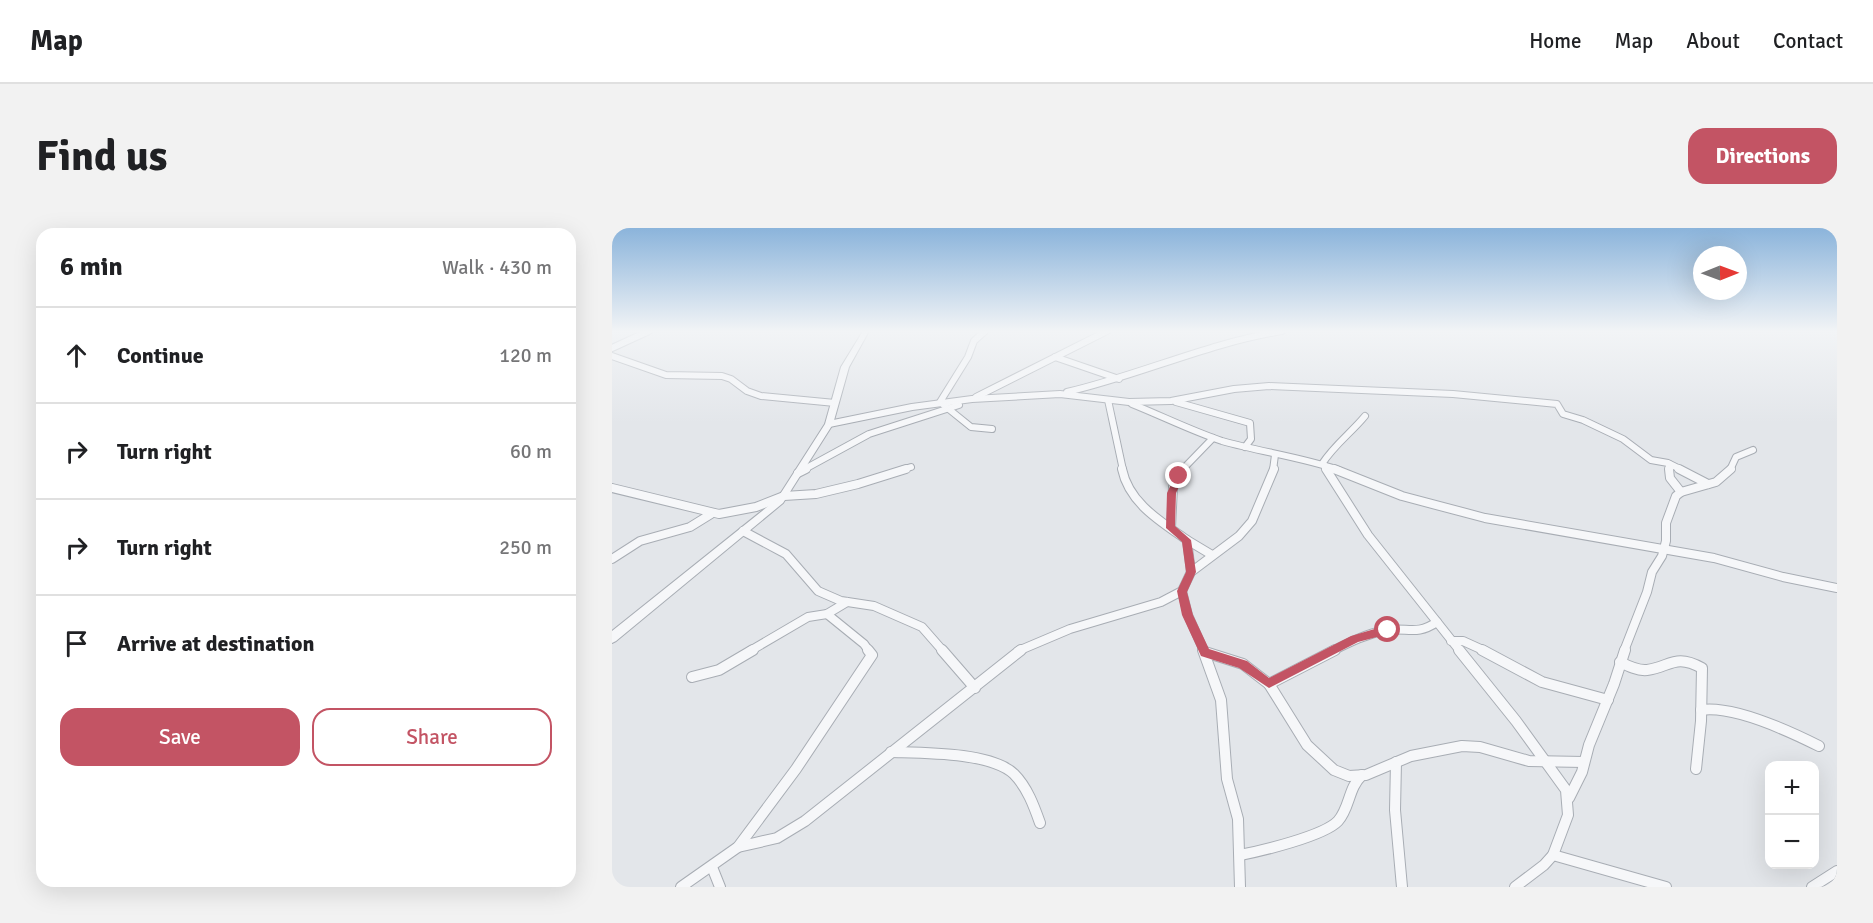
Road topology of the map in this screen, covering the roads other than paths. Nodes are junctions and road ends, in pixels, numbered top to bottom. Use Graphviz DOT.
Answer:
graph roads {
  1 [pos="628,362"];
  2 [pos="848,362"];
  3 [pos="965,362"];
  4 [pos="1046,362"];
  5 [pos="1068,362"];
  6 [pos="1167,362"];
  7 [pos="1119,380"];
  8 [pos="1060,394"];
  9 [pos="972,399"];
  10 [pos="1108,400"];
  11 [pos="1171,401"];
  12 [pos="940,402"];
  13 [pos="1130,402"];
  14 [pos="835,403"];
  15 [pos="948,408"];
  16 [pos="1365,416"];
  17 [pos="829,424"];
  18 [pos="992,429"];
  19 [pos="1214,438"];
  20 [pos="1245,447"];
  21 [pos="1753,450"];
  22 [pos="1275,455"];
  23 [pos="1669,464"];
  24 [pos="1323,465"];
  25 [pos="911,467"];
  26 [pos="798,473"];
  27 [pos="1708,484"];
  28 [pos="612,488"];
  29 [pos="1681,492"];
  30 [pos="784,496"];
  31 [pos="711,514"];
  32 [pos="1171,528"];
  33 [pos="743,531"];
  34 [pos="1187,540"];
  35 [pos="1663,548"];
  36 [pos="1212,555"];
  37 [pos="612,560"];
  38 [pos="1191,572"];
  39 [pos="1837,588"];
  40 [pos="1182,591"];
  41 [pos="850,601"];
  42 [pos="827,614"];
  43 [pos="1437,622"];
  44 [pos="612,638"];
  45 [pos="1451,641"];
  46 [pos="1205,652"];
  47 [pos="1620,662"];
  48 [pos="692,677"];
  49 [pos="1269,684"];
  50 [pos="975,688"];
  51 [pos="1608,700"];
  52 [pos="1701,710"];
  53 [pos="1819,746"];
  54 [pos="891,752"];
  55 [pos="1396,762"];
  56 [pos="1547,762"];
  57 [pos="1584,762"];
  58 [pos="1696,769"];
  59 [pos="1362,775"];
  60 [pos="1569,798"];
  61 [pos="1040,823"];
  62 [pos="738,847"];
  63 [pos="1240,855"];
  64 [pos="1553,855"];
  65 [pos="712,867"];
  66 [pos="1837,871"];
  67 [pos="681,887"];
  68 [pos="720,887"];
  69 [pos="1240,887"];
  70 [pos="1402,887"];
  71 [pos="1515,887"];
  72 [pos="1666,887"];
  73 [pos="1812,887"];
  1 -- 14 [label="street"];
  2 -- 14 [label="street"];
  3 -- 12 [label="street"];
  4 -- 9 [label="street"];
  5 -- 7 [label="street"];
  6 -- 7 [label="street"];
  7 -- 8 [label="street"];
  8 -- 9 [label="street"];
  8 -- 10 [label="street"];
  9 -- 12 [label="street"];
  9 -- 15 [label="street"];
  10 -- 13 [label="street"];
  10 -- 32 [label="street"];
  11 -- 13 [label="street"];
  11 -- 20 [label="street"];
  11 -- 23 [label="street"];
  12 -- 15 [label="street"];
  12 -- 17 [label="street"];
  13 -- 19 [label="street"];
  14 -- 17 [label="street"];
  15 -- 18 [label="street"];
  15 -- 26 [label="street"];
  16 -- 24 [label="street"];
  17 -- 26 [label="street"];
  19 -- 20 [label="street"];
  19 -- 32 [label="street"];
  20 -- 22 [label="street"];
  21 -- 27 [label="street"];
  22 -- 24 [label="street"];
  22 -- 36 [label="street"];
  23 -- 27 [label="street"];
  23 -- 29 [label="street"];
  24 -- 35 [label="street"];
  24 -- 43 [label="street"];
  25 -- 30 [label="street"];
  26 -- 30 [label="street"];
  27 -- 29 [label="street"];
  28 -- 31 [label="street"];
  29 -- 35 [label="street"];
  30 -- 31 [label="street"];
  30 -- 33 [label="street"];
  31 -- 37 [label="street"];
  32 -- 34 [label="street"];
  33 -- 41 [label="street"];
  33 -- 44 [label="street"];
  34 -- 36 [label="street"];
  34 -- 38 [label="street"];
  35 -- 39 [label="street"];
  35 -- 47 [label="street"];
  36 -- 38 [label="street"];
  38 -- 40 [label="street"];
  40 -- 46 [label="street"];
  40 -- 50 [label="street"];
  41 -- 42 [label="street"];
  41 -- 50 [label="street"];
  42 -- 48 [label="street"];
  42 -- 62 [label="street"];
  43 -- 45 [label="street"];
  43 -- 49 [label="street"];
  45 -- 51 [label="street"];
  45 -- 56 [label="street"];
  46 -- 49 [label="street"];
  46 -- 63 [label="street"];
  47 -- 51 [label="street"];
  47 -- 52 [label="street"];
  49 -- 59 [label="street"];
  50 -- 54 [label="street"];
  51 -- 57 [label="street"];
  52 -- 53 [label="street"];
  52 -- 58 [label="street"];
  54 -- 61 [label="street"];
  54 -- 62 [label="street"];
  55 -- 56 [label="street"];
  55 -- 59 [label="street"];
  55 -- 70 [label="street"];
  56 -- 57 [label="street"];
  56 -- 60 [label="street"];
  57 -- 60 [label="street"];
  59 -- 63 [label="street"];
  60 -- 64 [label="street"];
  62 -- 65 [label="street"];
  63 -- 69 [label="street"];
  64 -- 71 [label="street"];
  64 -- 72 [label="street"];
  65 -- 67 [label="street"];
  65 -- 68 [label="street"];
  66 -- 73 [label="street"];
}
